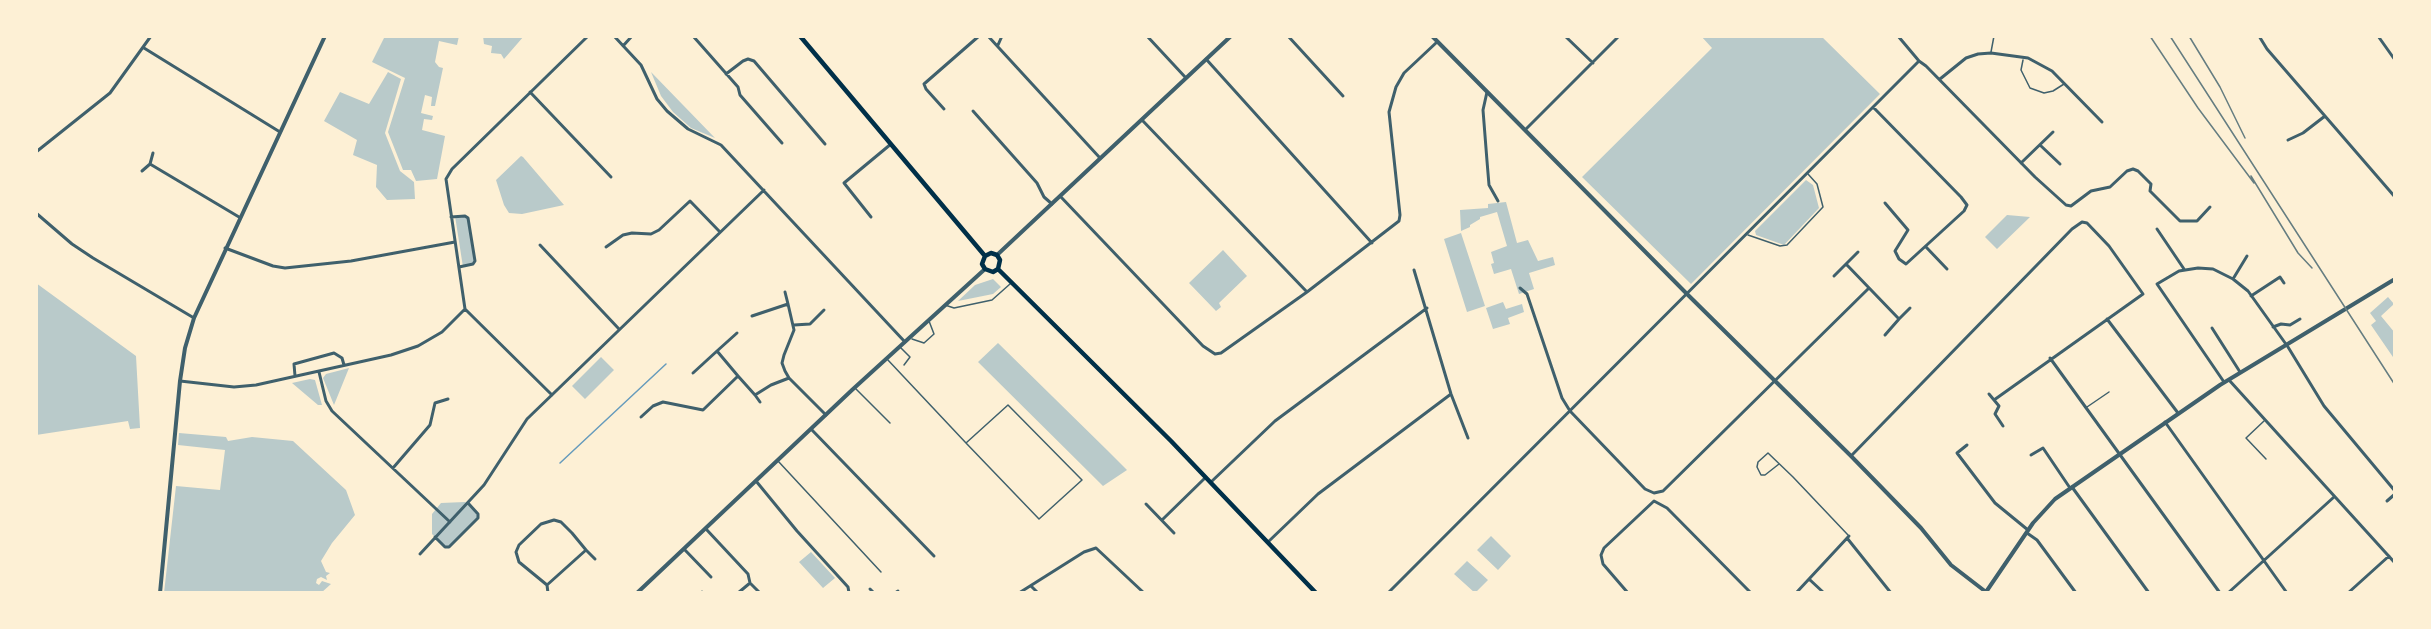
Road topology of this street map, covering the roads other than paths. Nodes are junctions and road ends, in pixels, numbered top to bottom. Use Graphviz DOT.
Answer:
graph roads {
  1 [pos="151,36"];
  2 [pos="325,36"];
  3 [pos="588,36"];
  4 [pos="614,36"];
  5 [pos="632,36"];
  6 [pos="693,36"];
  7 [pos="800,36"];
  8 [pos="980,36"];
  9 [pos="988,36"];
  10 [pos="1002,36"];
  11 [pos="1147,36"];
  12 [pos="1231,36"];
  13 [pos="1288,36"];
  14 [pos="1432,36"];
  15 [pos="1565,36"];
  16 [pos="1619,36"];
  17 [pos="1898,36"];
  18 [pos="1994,36"];
  19 [pos="2259,36"];
  20 [pos="2378,36"];
  21 [pos="1437,42"];
  22 [pos="623,46"];
  23 [pos="997,46"];
  24 [pos="143,47"];
  25 [pos="1991,53"];
  26 [pos="2024,57"];
  27 [pos="1206,59"];
  28 [pos="2395,60"];
  29 [pos="1919,62"];
  30 [pos="1593,63"];
  31 [pos="726,75"];
  32 [pos="1186,78"];
  33 [pos="1940,79"];
  34 [pos="2064,84"];
  35 [pos="530,92"];
  36 [pos="1487,92"];
  37 [pos="1343,96"];
  38 [pos="1874,107"];
  39 [pos="944,109"];
  40 [pos="973,111"];
  41 [pos="2325,116"];
  42 [pos="1142,120"];
  43 [pos="2102,122"];
  44 [pos="1525,130"];
  45 [pos="280,132"];
  46 [pos="2053,132"];
  47 [pos="2288,140"];
  48 [pos="782,143"];
  49 [pos="825,144"];
  50 [pos="891,144"];
  51 [pos="2040,145"];
  52 [pos="36,152"];
  53 [pos="153,153"];
  54 [pos="1100,158"];
  55 [pos="2021,163"];
  56 [pos="150,164"];
  57 [pos="2060,164"];
  58 [pos="142,171"];
  59 [pos="1808,173"];
  60 [pos="611,177"];
  61 [pos="764,190"];
  62 [pos="1060,196"];
  63 [pos="2395,197"];
  64 [pos="1498,201"];
  65 [pos="1885,203"];
  66 [pos="1052,204"];
  67 [pos="2210,207"];
  68 [pos="36,213"];
  69 [pos="239,217"];
  70 [pos="451,217"];
  71 [pos="871,217"];
  72 [pos="2157,229"];
  73 [pos="720,232"];
  74 [pos="1747,234"];
  75 [pos="455,242"];
  76 [pos="1372,243"];
  77 [pos="540,245"];
  78 [pos="606,247"];
  79 [pos="1926,247"];
  80 [pos="225,248"];
  81 [pos="1858,252"];
  82 [pos="997,255"];
  83 [pos="985,256"];
  84 [pos="2247,256"];
  85 [pos="1846,264"];
  86 [pos="459,267"];
  87 [pos="985,269"];
  88 [pos="998,269"];
  89 [pos="1947,269"];
  90 [pos="2184,269"];
  91 [pos="1414,270"];
  92 [pos="1834,276"];
  93 [pos="2233,279"];
  94 [pos="2395,279"];
  95 [pos="1011,283"];
  96 [pos="2284,284"];
  97 [pos="1520,288"];
  98 [pos="1869,288"];
  99 [pos="785,292"];
  100 [pos="1307,292"];
  101 [pos="1687,294"];
  102 [pos="2251,296"];
  103 [pos="788,304"];
  104 [pos="945,305"];
  105 [pos="1427,308"];
  106 [pos="1910,308"];
  107 [pos="465,309"];
  108 [pos="824,310"];
  109 [pos="752,316"];
  110 [pos="194,318"];
  111 [pos="1899,318"];
  112 [pos="2107,319"];
  113 [pos="2300,319"];
  114 [pos="929,320"];
  115 [pos="794,325"];
  116 [pos="2273,327"];
  117 [pos="2212,328"];
  118 [pos="620,329"];
  119 [pos="737,333"];
  120 [pos="1885,335"];
  121 [pos="909,338"];
  122 [pos="904,342"];
  123 [pos="2286,344"];
  124 [pos="900,347"];
  125 [pos="717,351"];
  126 [pos="886,358"];
  127 [pos="2050,358"];
  128 [pos="344,365"];
  129 [pos="904,365"];
  130 [pos="319,372"];
  131 [pos="2240,372"];
  132 [pos="693,373"];
  133 [pos="294,376"];
  134 [pos="738,376"];
  135 [pos="789,378"];
  136 [pos="2228,379"];
  137 [pos="180,381"];
  138 [pos="1777,381"];
  139 [pos="2224,382"];
  140 [pos="855,387"];
  141 [pos="2109,392"];
  142 [pos="1451,394"];
  143 [pos="1989,394"];
  144 [pos="552,395"];
  145 [pos="755,395"];
  146 [pos="448,399"];
  147 [pos="1994,400"];
  148 [pos="760,402"];
  149 [pos="2086,408"];
  150 [pos="1570,411"];
  151 [pos="2178,413"];
  152 [pos="826,415"];
  153 [pos="641,417"];
  154 [pos="2264,420"];
  155 [pos="2165,422"];
  156 [pos="890,423"];
  157 [pos="2003,426"];
  158 [pos="811,429"];
  159 [pos="1468,438"];
  160 [pos="966,443"];
  161 [pos="1966,445"];
  162 [pos="2120,454"];
  163 [pos="2031,455"];
  164 [pos="1851,456"];
  165 [pos="2265,459"];
  166 [pos="778,460"];
  167 [pos="1779,464"];
  168 [pos="393,468"];
  169 [pos="1205,478"];
  170 [pos="756,481"];
  171 [pos="1209,483"];
  172 [pos="2071,488"];
  173 [pos="2395,493"];
  174 [pos="2334,497"];
  175 [pos="2387,501"];
  176 [pos="468,503"];
  177 [pos="1146,504"];
  178 [pos="1162,520"];
  179 [pos="450,522"];
  180 [pos="706,529"];
  181 [pos="2027,531"];
  182 [pos="1174,533"];
  183 [pos="435,537"];
  184 [pos="1848,537"];
  185 [pos="1267,543"];
  186 [pos="684,549"];
  187 [pos="586,550"];
  188 [pos="420,554"];
  189 [pos="933,556"];
  190 [pos="2389,556"];
  191 [pos="595,559"];
  192 [pos="2263,561"];
  193 [pos="2395,563"];
  194 [pos="881,572"];
  195 [pos="711,577"];
  196 [pos="1809,579"];
  197 [pos="750,583"];
  198 [pos="547,585"];
  199 [pos="1031,585"];
  200 [pos="870,589"];
  201 [pos="160,593"];
  202 [pos="548,593"];
  203 [pos="637,593"];
  204 [pos="738,593"];
  205 [pos="760,593"];
  206 [pos="849,593"];
  207 [pos="873,593"];
  208 [pos="1019,593"];
  209 [pos="1038,593"];
  210 [pos="1144,593"];
  211 [pos="1316,593"];
  212 [pos="1388,593"];
  213 [pos="1628,593"];
  214 [pos="1751,593"];
  215 [pos="1796,593"];
  216 [pos="1824,593"];
  217 [pos="1891,593"];
  218 [pos="1986,593"];
  219 [pos="2076,593"];
  220 [pos="2149,593"];
  221 [pos="2220,593"];
  222 [pos="2228,593"];
  223 [pos="2287,593"];
  224 [pos="2348,593"];
  1 -- 24 [label="street"];
  2 -- 45 [label="street"];
  3 -- 35 [label="street"];
  4 -- 22 [label="street"];
  5 -- 22 [label="street"];
  6 -- 31 [label="street"];
  7 -- 50 [label="main road"];
  8 -- 39 [label="street"];
  9 -- 23 [label="street"];
  10 -- 23 [label="street"];
  11 -- 32 [label="street"];
  12 -- 27 [label="street"];
  13 -- 37 [label="street"];
  14 -- 21 [label="street"];
  15 -- 30 [label="street"];
  16 -- 30 [label="street"];
  17 -- 29 [label="street"];
  18 -- 25 [label="lane"];
  19 -- 41 [label="street"];
  20 -- 28 [label="street"];
  21 -- 36 [label="street"];
  21 -- 76 [label="street"];
  22 -- 61 [label="street"];
  23 -- 54 [label="street"];
  24 -- 45 [label="street"];
  24 -- 52 [label="street"];
  25 -- 26 [label="street"];
  25 -- 33 [label="street"];
  26 -- 34 [label="street"];
  26 -- 34 [label="lane"];
  27 -- 32 [label="street"];
  27 -- 76 [label="street"];
  29 -- 33 [label="street"];
  29 -- 38 [label="street"];
  30 -- 44 [label="street"];
  31 -- 48 [label="street"];
  31 -- 49 [label="street"];
  32 -- 42 [label="street"];
  33 -- 55 [label="street"];
  34 -- 43 [label="street"];
  35 -- 60 [label="street"];
  35 -- 70 [label="street"];
  36 -- 44 [label="street"];
  36 -- 64 [label="street"];
  38 -- 59 [label="street"];
  38 -- 79 [label="street"];
  40 -- 66 [label="street"];
  41 -- 47 [label="street"];
  41 -- 63 [label="street"];
  42 -- 54 [label="street"];
  42 -- 100 [label="street"];
  44 -- 101 [label="street"];
  45 -- 69 [label="street"];
  46 -- 51 [label="street"];
  50 -- 71 [label="street"];
  50 -- 83 [label="main road"];
  51 -- 55 [label="street"];
  51 -- 57 [label="street"];
  53 -- 56 [label="street"];
  54 -- 62 [label="street"];
  55 -- 67 [label="street"];
  56 -- 58 [label="street"];
  56 -- 69 [label="street"];
  59 -- 74 [label="street"];
  59 -- 74 [label="lane"];
  61 -- 73 [label="street"];
  61 -- 122 [label="street"];
  62 -- 66 [label="street"];
  62 -- 100 [label="street"];
  65 -- 79 [label="street"];
  66 -- 82 [label="street"];
  68 -- 110 [label="street"];
  69 -- 80 [label="street"];
  70 -- 75 [label="street"];
  70 -- 86 [label="street"];
  72 -- 90 [label="street"];
  73 -- 78 [label="street"];
  73 -- 118 [label="street"];
  74 -- 101 [label="street"];
  75 -- 80 [label="street"];
  75 -- 86 [label="street"];
  76 -- 100 [label="street"];
  77 -- 118 [label="street"];
  79 -- 89 [label="street"];
  80 -- 110 [label="street"];
  81 -- 85 [label="street"];
  82 -- 83 [label="main road"];
  82 -- 88 [label="main road"];
  83 -- 87 [label="main road"];
  84 -- 93 [label="street"];
  85 -- 92 [label="street"];
  85 -- 98 [label="street"];
  86 -- 107 [label="street"];
  87 -- 88 [label="main road"];
  87 -- 104 [label="street"];
  88 -- 95 [label="main road"];
  90 -- 93 [label="street"];
  90 -- 139 [label="street"];
  91 -- 105 [label="street"];
  93 -- 102 [label="street"];
  94 -- 123 [label="street"];
  95 -- 104 [label="lane"];
  95 -- 169 [label="main road"];
  96 -- 102 [label="street"];
  97 -- 150 [label="street"];
  98 -- 111 [label="street"];
  98 -- 138 [label="street"];
  99 -- 103 [label="street"];
  101 -- 138 [label="street"];
  101 -- 150 [label="street"];
  102 -- 116 [label="street"];
  103 -- 109 [label="street"];
  103 -- 115 [label="street"];
  104 -- 114 [label="street"];
  105 -- 142 [label="street"];
  105 -- 171 [label="street"];
  106 -- 111 [label="street"];
  107 -- 128 [label="street"];
  107 -- 144 [label="street"];
  108 -- 115 [label="street"];
  110 -- 137 [label="street"];
  111 -- 120 [label="street"];
  112 -- 127 [label="street"];
  112 -- 151 [label="street"];
  112 -- 164 [label="street"];
  113 -- 116 [label="street"];
  114 -- 121 [label="street"];
  114 -- 121 [label="lane"];
  115 -- 135 [label="street"];
  116 -- 123 [label="street"];
  117 -- 131 [label="street"];
  118 -- 144 [label="street"];
  119 -- 125 [label="street"];
  121 -- 122 [label="street"];
  122 -- 124 [label="street"];
  123 -- 131 [label="street"];
  123 -- 173 [label="street"];
  124 -- 126 [label="street"];
  124 -- 129 [label="lane"];
  125 -- 132 [label="street"];
  125 -- 134 [label="street"];
  126 -- 140 [label="street"];
  126 -- 160 [label="lane"];
  127 -- 147 [label="street"];
  127 -- 149 [label="street"];
  128 -- 130 [label="street"];
  128 -- 133 [label="street"];
  130 -- 133 [label="street"];
  130 -- 168 [label="street"];
  131 -- 136 [label="street"];
  133 -- 137 [label="street"];
  134 -- 145 [label="street"];
  134 -- 153 [label="street"];
  135 -- 145 [label="street"];
  135 -- 152 [label="street"];
  136 -- 139 [label="street"];
  136 -- 154 [label="street"];
  137 -- 201 [label="street"];
  138 -- 150 [label="street"];
  138 -- 164 [label="street"];
  139 -- 151 [label="street"];
  140 -- 152 [label="street"];
  140 -- 156 [label="lane"];
  141 -- 149 [label="lane"];
  142 -- 159 [label="street"];
  142 -- 185 [label="street"];
  143 -- 147 [label="street"];
  144 -- 176 [label="street"];
  145 -- 148 [label="street"];
  146 -- 168 [label="street"];
  147 -- 157 [label="street"];
  149 -- 162 [label="street"];
  150 -- 212 [label="street"];
  151 -- 155 [label="street"];
  152 -- 158 [label="street"];
  154 -- 165 [label="lane"];
  154 -- 174 [label="street"];
  155 -- 162 [label="street"];
  155 -- 192 [label="street"];
  158 -- 166 [label="street"];
  158 -- 189 [label="street"];
  160 -- 160 [label="lane"];
  161 -- 181 [label="street"];
  162 -- 172 [label="street"];
  162 -- 221 [label="street"];
  163 -- 172 [label="street"];
  164 -- 218 [label="street"];
  166 -- 170 [label="street"];
  166 -- 194 [label="lane"];
  167 -- 167 [label="lane"];
  167 -- 184 [label="lane"];
  168 -- 179 [label="street"];
  169 -- 171 [label="main road"];
  169 -- 178 [label="street"];
  170 -- 180 [label="street"];
  170 -- 206 [label="street"];
  171 -- 185 [label="main road"];
  172 -- 181 [label="street"];
  172 -- 220 [label="street"];
  173 -- 175 [label="street"];
  174 -- 190 [label="street"];
  174 -- 192 [label="street"];
  176 -- 179 [label="street"];
  176 -- 183 [label="street"];
  177 -- 178 [label="street"];
  178 -- 182 [label="street"];
  179 -- 183 [label="street"];
  180 -- 186 [label="street"];
  180 -- 197 [label="street"];
  181 -- 218 [label="street"];
  181 -- 219 [label="street"];
  183 -- 188 [label="street"];
  184 -- 196 [label="street"];
  184 -- 217 [label="street"];
  185 -- 211 [label="main road"];
  186 -- 195 [label="street"];
  186 -- 203 [label="street"];
  187 -- 191 [label="street"];
  187 -- 198 [label="street"];
  187 -- 198 [label="street"];
  190 -- 193 [label="street"];
  190 -- 224 [label="street"];
  192 -- 222 [label="street"];
  192 -- 223 [label="street"];
  196 -- 215 [label="street"];
  196 -- 216 [label="street"];
  197 -- 204 [label="street"];
  197 -- 205 [label="street"];
  198 -- 202 [label="street"];
  199 -- 208 [label="street"];
  199 -- 209 [label="street"];
  199 -- 210 [label="street"];
  200 -- 207 [label="street"];
  213 -- 214 [label="street"];
}
